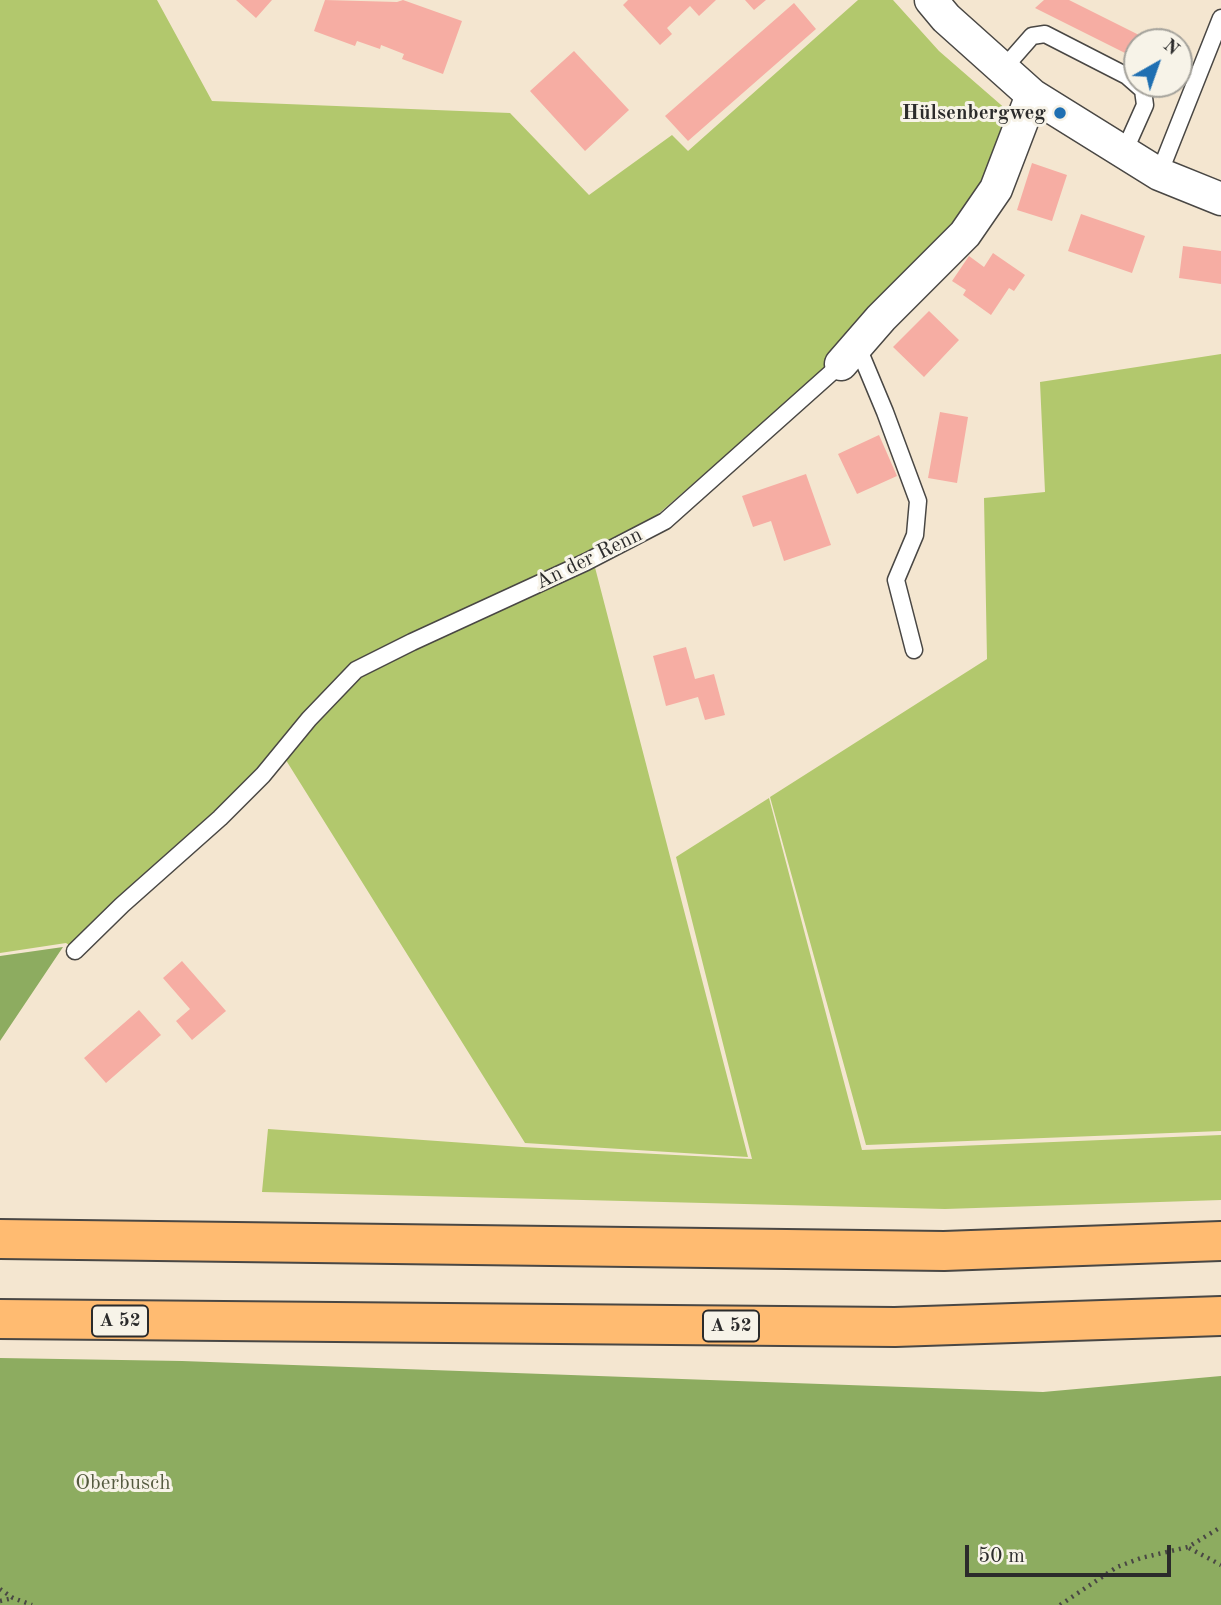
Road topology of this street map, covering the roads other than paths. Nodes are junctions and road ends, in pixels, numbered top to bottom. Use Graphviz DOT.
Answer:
graph roads {
  1 [pos="931,0"];
  2 [pos="1221,18"];
  3 [pos="1003,69"];
  4 [pos="1032,95"];
  5 [pos="1124,152"];
  6 [pos="1159,174"];
  7 [pos="1221,199"];
  8 [pos="849,355"];
  9 [pos="914,650"];
  10 [pos="75,951"];
  11 [pos="0,1218"];
  12 [pos="0,1239"];
  13 [pos="1221,1241"];
  14 [pos="217,1243"];
  15 [pos="1221,1315"];
  16 [pos="0,1319"];
  1 -- 3 [label="street"];
  2 -- 6 [label="lane"];
  3 -- 4 [label="street"];
  3 -- 5 [label="lane"];
  4 -- 5 [label="street"];
  4 -- 8 [label="street, An der Renn"];
  5 -- 6 [label="street"];
  6 -- 7 [label="street"];
  8 -- 9 [label="lane"];
  8 -- 10 [label="lane, An der Renn"];
  11 -- 14 [label="highway"];
  12 -- 14 [label="highway"];
  13 -- 14 [label="highway"];
  15 -- 16 [label="highway, A 52"];
}
